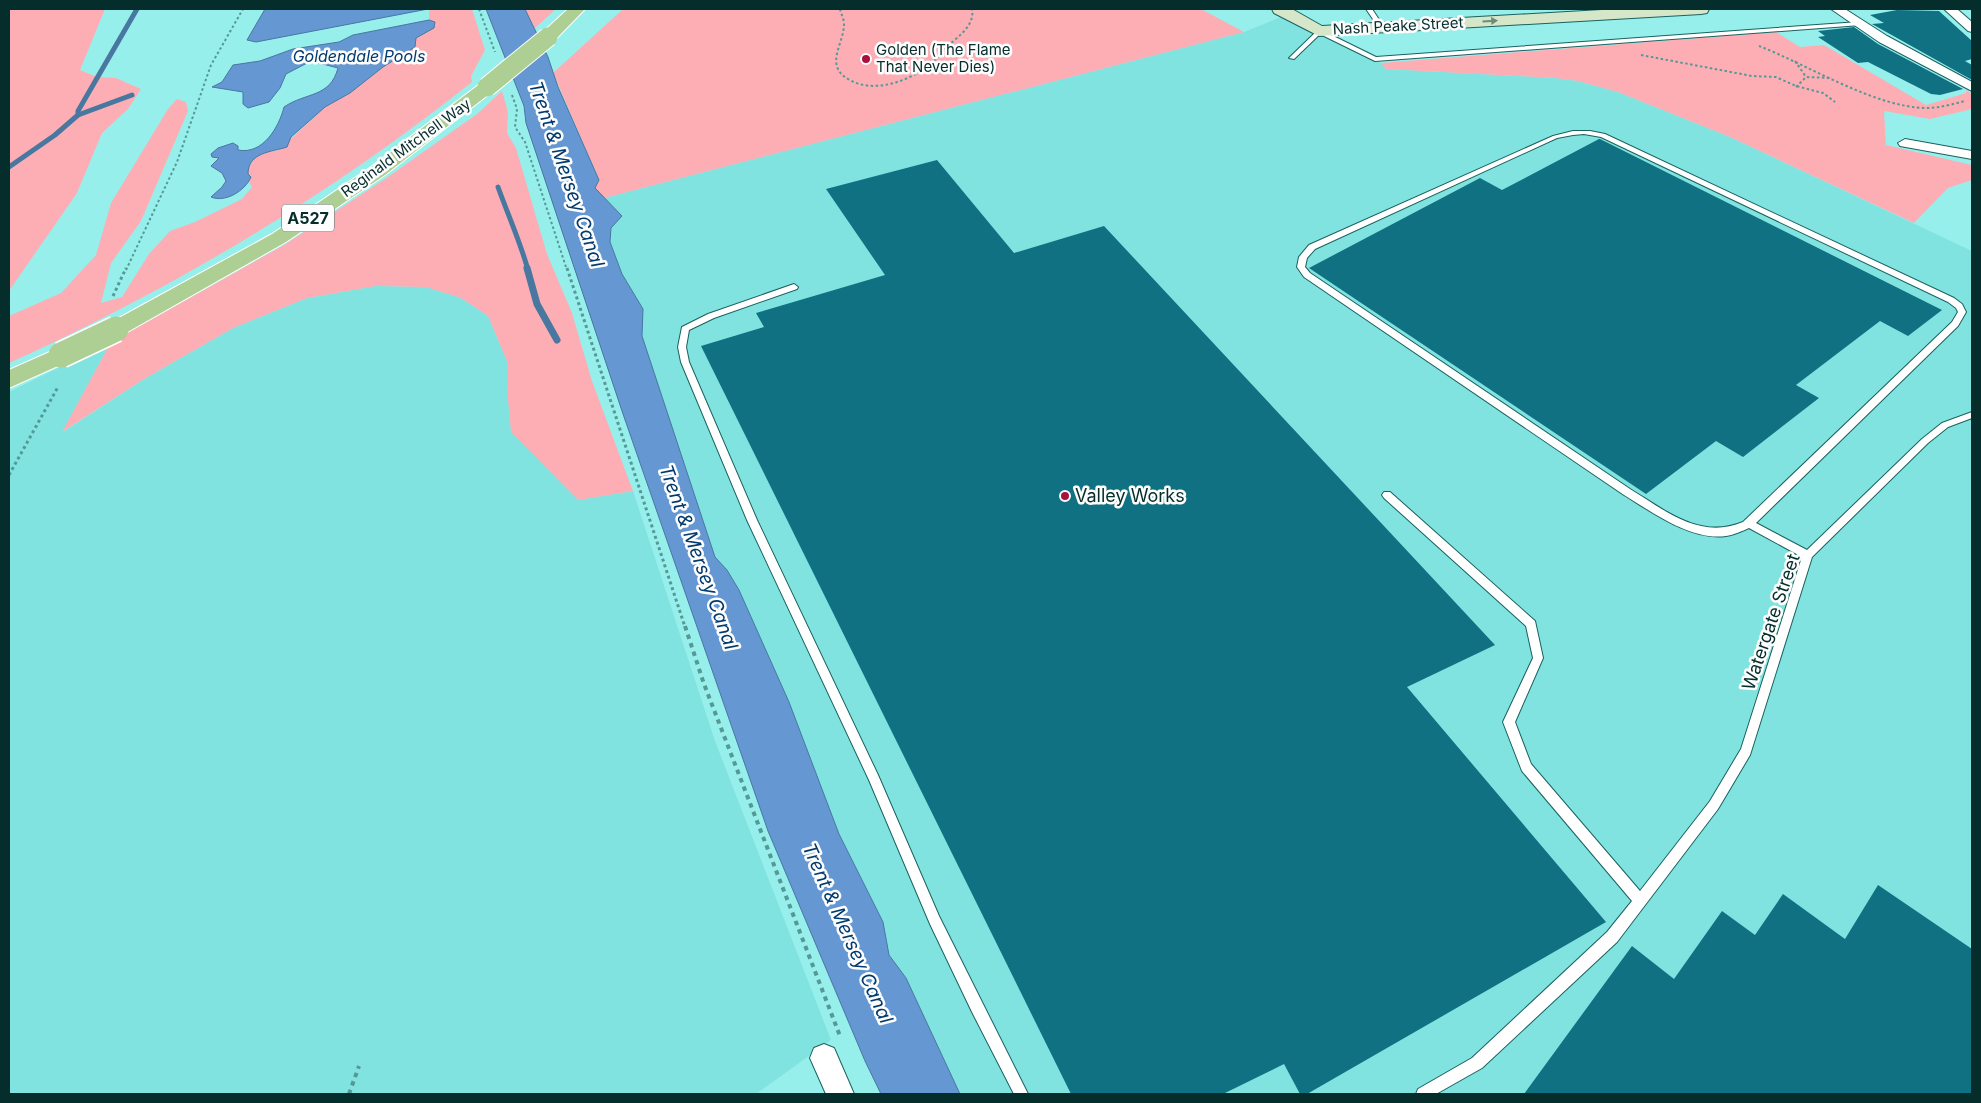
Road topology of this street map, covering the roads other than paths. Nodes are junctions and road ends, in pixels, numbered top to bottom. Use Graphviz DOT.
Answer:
graph roads {
  1 [pos="577,9"];
  2 [pos="1280,9"];
  3 [pos="1369,9"];
  4 [pos="1701,9"];
  5 [pos="1837,9"];
  6 [pos="1950,9"];
  7 [pos="1645,10"];
  8 [pos="1859,24"];
  9 [pos="1381,27"];
  10 [pos="1972,28"];
  11 [pos="1319,31"];
  12 [pos="1292,58"];
  13 [pos="1972,87"];
  14 [pos="1905,143"];
  15 [pos="1972,155"];
  16 [pos="794,288"];
  17 [pos="9,380"];
  18 [pos="1972,415"];
  19 [pos="1387,495"];
  20 [pos="1749,524"];
  21 [pos="1808,555"];
  22 [pos="1640,900"];
  23 [pos="833,1049"];
  24 [pos="840,1094"];
  25 [pos="1021,1094"];
  26 [pos="1422,1094"];
  1 -- 17 [label="main road, Reginald Mitchell Way / A527, bridge"];
  2 -- 11 [label="street, Nash Peake Street"];
  3 -- 9 [label="lane"];
  4 -- 7 [label="street, Nash Peake Street"];
  5 -- 8 [label="street"];
  6 -- 10 [label="street"];
  9 -- 7 [label="street, Nash Peake Street, one-way"];
  8 -- 11 [label="lane"];
  8 -- 13 [label="street"];
  9 -- 11 [label="street, Nash Peake Street"];
  11 -- 12 [label="lane"];
  14 -- 15 [label="street"];
  16 -- 25 [label="lane"];
  18 -- 21 [label="lane, Watergate Street"];
  19 -- 22 [label="lane"];
  20 -- 20 [label="lane"];
  20 -- 21 [label="lane"];
  21 -- 22 [label="lane, Watergate Street"];
  22 -- 26 [label="lane, Watergate Street"];
  23 -- 24 [label="street"];
}
